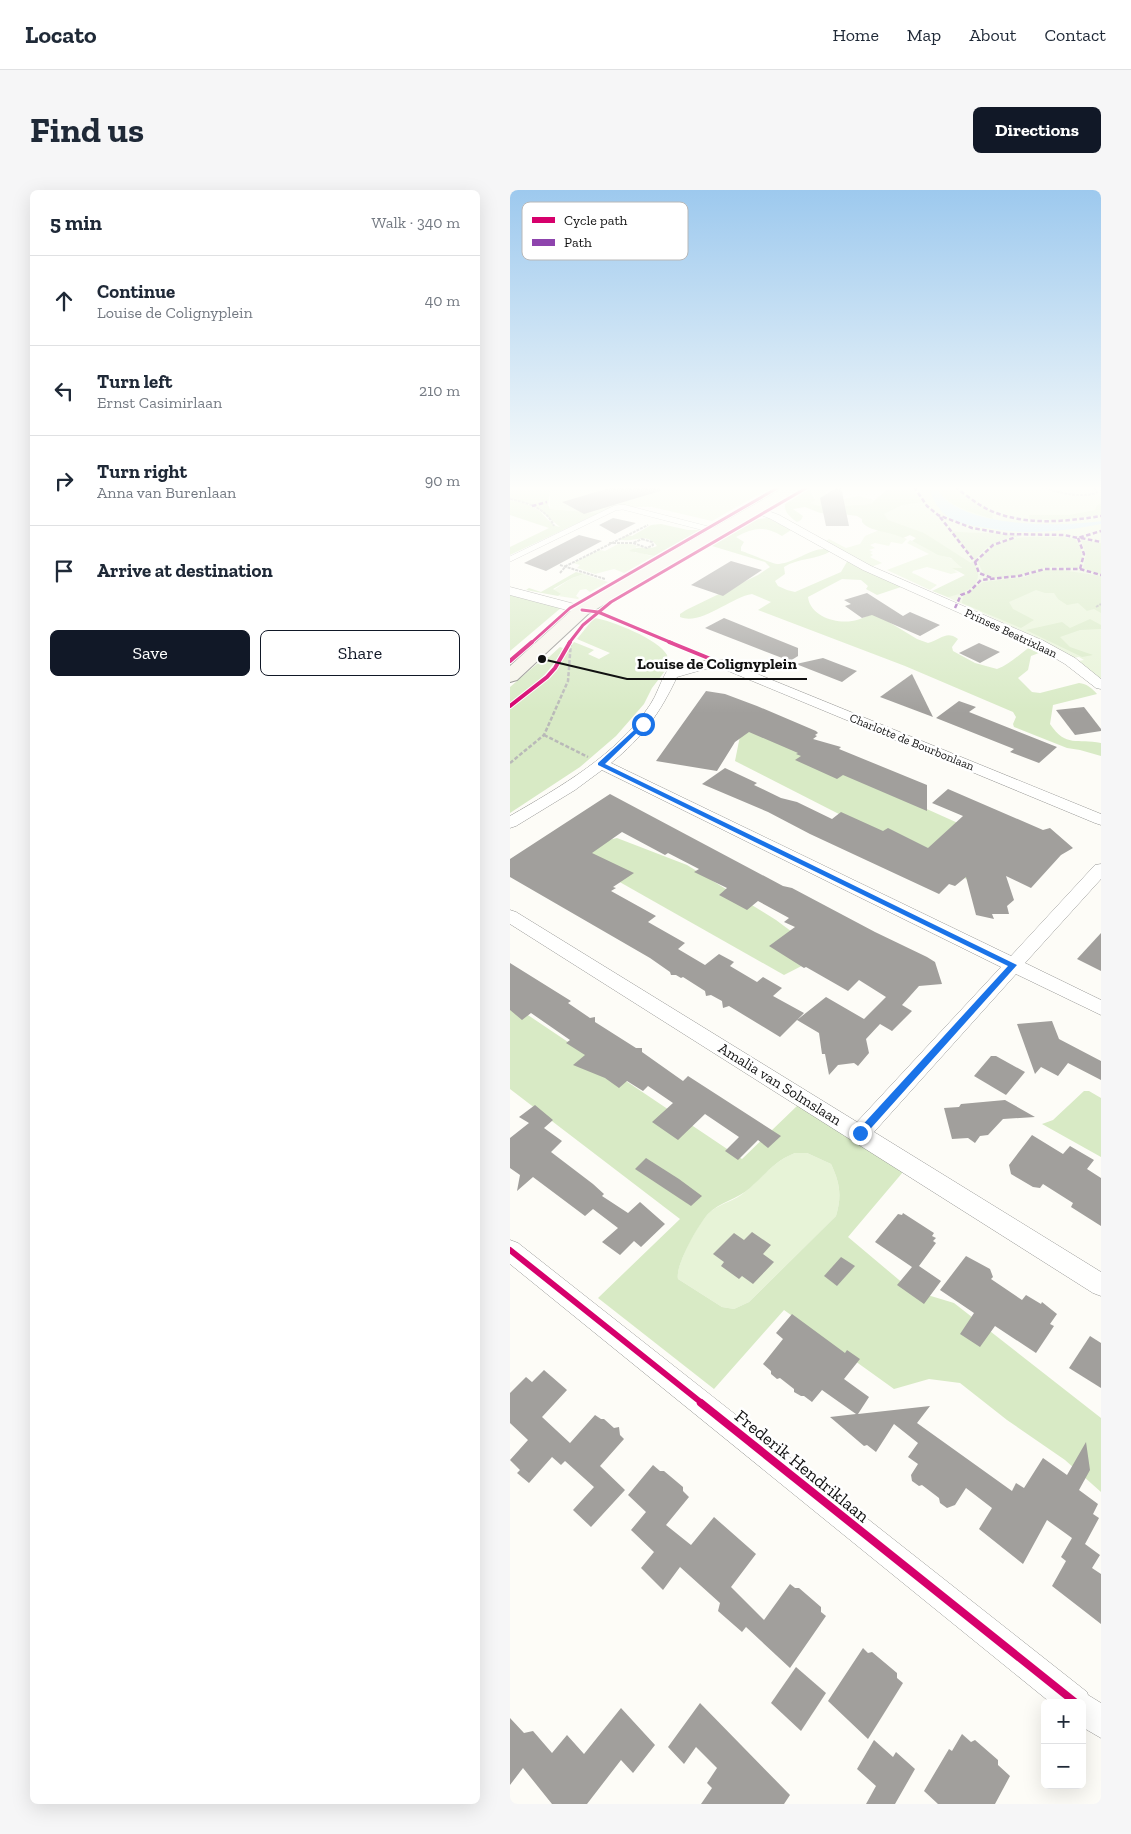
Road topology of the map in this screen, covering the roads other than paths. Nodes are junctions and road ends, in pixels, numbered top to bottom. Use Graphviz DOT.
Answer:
graph roads {
  1 [pos="663,562"];
  2 [pos="857,562"];
  3 [pos="510,592"];
  4 [pos="582,610"];
  5 [pos="723,664"];
  6 [pos="510,676"];
  7 [pos="1101,685"];
  8 [pos="601,764"];
  9 [pos="1101,820"];
  10 [pos="510,824"];
  11 [pos="1101,869"];
  12 [pos="510,916"];
  13 [pos="1013,965"];
  14 [pos="1101,1008"];
  15 [pos="860,1133"];
  16 [pos="510,1250"];
  17 [pos="1101,1285"];
  18 [pos="1071,1699"];
  19 [pos="1086,1711"];
  20 [pos="1101,1722"];
  1 -- 4 [label="main road"];
  2 -- 7 [label="street, Prinses Beatrixlaan"];
  3 -- 4 [label="street"];
  4 -- 6 [label="main road"];
  5 -- 8 [label="street"];
  5 -- 9 [label="street, Charlotte de Bourbonlaan"];
  8 -- 10 [label="street"];
  8 -- 13 [label="street"];
  11 -- 13 [label="street"];
  12 -- 15 [label="street, Amalia van Solmslaan"];
  13 -- 14 [label="street"];
  13 -- 15 [label="street"];
  15 -- 17 [label="street, Amalia van Solmslaan"];
  16 -- 18 [label="street, Frederik Hendriklaan"];
  19 -- 20 [label="street"];
}
